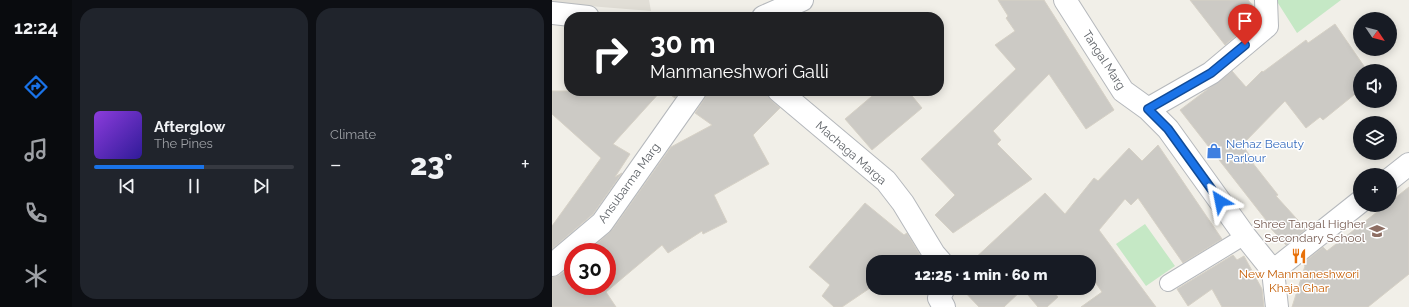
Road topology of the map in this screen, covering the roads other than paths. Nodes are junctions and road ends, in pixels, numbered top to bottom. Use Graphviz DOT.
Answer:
graph roads {
  1 [pos="802,0"];
  2 [pos="1065,0"];
  3 [pos="1266,0"];
  4 [pos="774,12"];
  5 [pos="552,13"];
  6 [pos="564,14"];
  7 [pos="691,96"];
  8 [pos="785,96"];
  9 [pos="1148,109"];
  10 [pos="1409,164"];
  11 [pos="1397,173"];
  12 [pos="1353,208"];
  13 [pos="1245,236"];
  14 [pos="935,255"];
  15 [pos="552,265"];
  16 [pos="1273,271"];
  17 [pos="1168,283"];
  18 [pos="1277,307"];
  1 -- 4 [label="street"];
  2 -- 9 [label="street, Tangal Marg"];
  3 -- 9 [label="street"];
  5 -- 6 [label="street"];
  7 -- 15 [label="street, Ansubarma Marg"];
  8 -- 14 [label="street, Machaga Marga"];
  9 -- 13 [label="street, Tangal Marg"];
  10 -- 11 [label="street"];
  12 -- 16 [label="street"];
  13 -- 16 [label="street, Tangal Marg"];
  13 -- 17 [label="lane"];
  16 -- 18 [label="street"];
}
